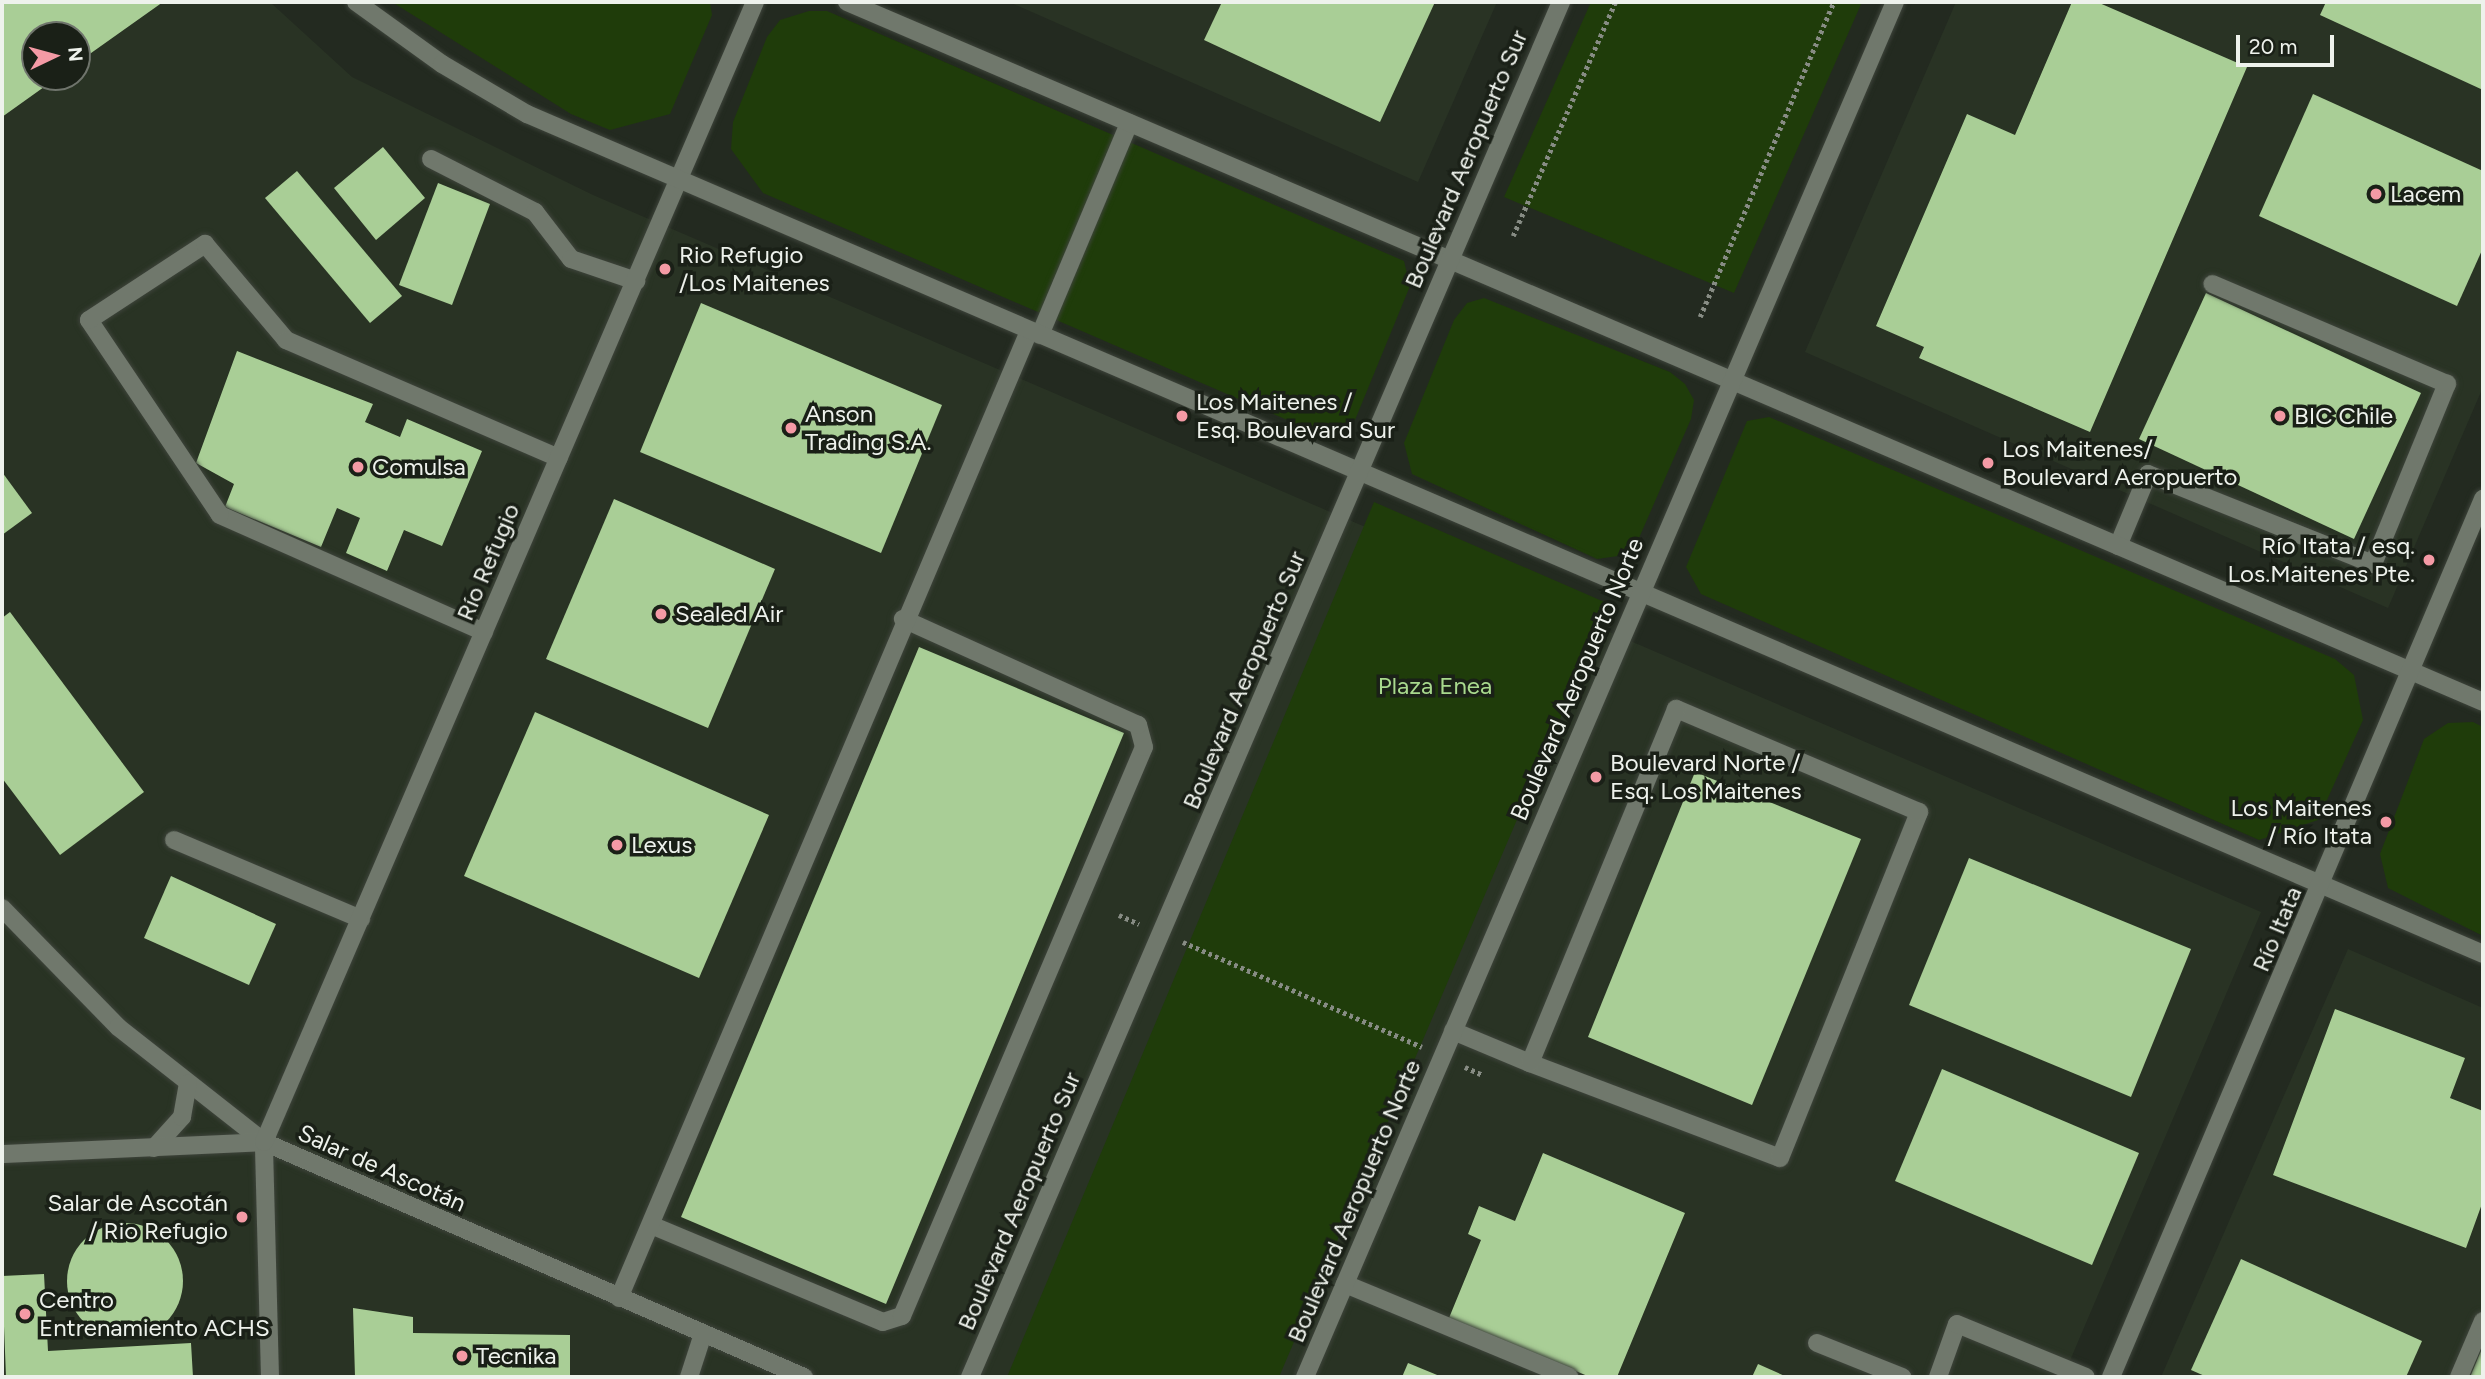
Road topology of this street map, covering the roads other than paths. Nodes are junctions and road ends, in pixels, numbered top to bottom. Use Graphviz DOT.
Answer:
graph roads {
  1 [pos="356,2"];
  2 [pos="755,2"];
  3 [pos="847,2"];
  4 [pos="1561,2"];
  5 [pos="1895,2"];
  6 [pos="1129,123"];
  7 [pos="431,159"];
  8 [pos="679,181"];
  9 [pos="1448,260"];
  10 [pos="636,281"];
  11 [pos="2212,284"];
  12 [pos="1035,333"];
  13 [pos="1733,381"];
  14 [pos="559,458"];
  15 [pos="1360,473"];
  16 [pos="2483,499"];
  17 [pos="2119,546"];
  18 [pos="1641,590"];
  19 [pos="903,619"];
  20 [pos="484,632"];
  21 [pos="2410,671"];
  22 [pos="2483,702"];
  23 [pos="174,840"];
  24 [pos="2323,885"];
  25 [pos="2,908"];
  26 [pos="360,919"];
  27 [pos="2483,954"];
  28 [pos="1453,1031"];
  29 [pos="1530,1063"];
  30 [pos="188,1084"];
  31 [pos="264,1142"];
  32 [pos="154,1148"];
  33 [pos="2,1154"];
  34 [pos="650,1225"];
  35 [pos="1345,1284"];
  36 [pos="619,1298"];
  37 [pos="2483,1321"];
  38 [pos="703,1334"];
  39 [pos="1817,1343"];
  40 [pos="270,1377"];
  41 [pos="689,1377"];
  42 [pos="804,1377"];
  43 [pos="970,1377"];
  44 [pos="1305,1377"];
  45 [pos="1569,1377"];
  46 [pos="1902,1377"];
  47 [pos="1938,1377"];
  48 [pos="2086,1377"];
  49 [pos="2111,1377"];
  50 [pos="2459,1377"];
  1 -- 8 [label="street"];
  2 -- 8 [label="street, Río Refugio"];
  3 -- 6 [label="street"];
  4 -- 9 [label="street, Boulevard Aeropuerto Sur"];
  5 -- 13 [label="street, Boulevard Aeropuerto Norte"];
  6 -- 9 [label="street"];
  6 -- 12 [label="street"];
  7 -- 10 [label="street"];
  8 -- 10 [label="street, Río Refugio"];
  8 -- 12 [label="street"];
  9 -- 13 [label="street"];
  9 -- 15 [label="street, Boulevard Aeropuerto Sur"];
  10 -- 14 [label="street, Río Refugio"];
  11 -- 17 [label="street"];
  12 -- 15 [label="street"];
  12 -- 19 [label="street"];
  13 -- 17 [label="street"];
  13 -- 18 [label="street, Boulevard Aeropuerto Norte"];
  14 -- 20 [label="street, Río Refugio"];
  14 -- 20 [label="street"];
  15 -- 18 [label="street"];
  15 -- 43 [label="street, Boulevard Aeropuerto Sur"];
  16 -- 21 [label="street, Río Itata"];
  17 -- 21 [label="street"];
  18 -- 24 [label="street"];
  18 -- 28 [label="street, Boulevard Aeropuerto Norte"];
  19 -- 34 [label="street"];
  19 -- 34 [label="street"];
  20 -- 26 [label="street, Río Refugio"];
  21 -- 22 [label="street"];
  21 -- 24 [label="street, Río Itata"];
  23 -- 26 [label="street"];
  24 -- 27 [label="street"];
  24 -- 49 [label="street, Río Itata"];
  25 -- 30 [label="street, Salar de Ascotán"];
  26 -- 31 [label="street, Río Refugio"];
  28 -- 29 [label="street"];
  28 -- 35 [label="street, Boulevard Aeropuerto Norte"];
  29 -- 29 [label="street"];
  30 -- 31 [label="street, Salar de Ascotán"];
  30 -- 32 [label="street"];
  31 -- 32 [label="street"];
  31 -- 36 [label="street, Salar de Ascotán"];
  31 -- 40 [label="street"];
  32 -- 33 [label="street"];
  34 -- 36 [label="street"];
  35 -- 44 [label="street, Boulevard Aeropuerto Norte"];
  35 -- 45 [label="street"];
  36 -- 38 [label="street, Salar de Ascotán"];
  37 -- 50 [label="street"];
  38 -- 41 [label="street"];
  38 -- 42 [label="street, Salar de Ascotán"];
  39 -- 46 [label="street"];
  47 -- 48 [label="street"];
}
